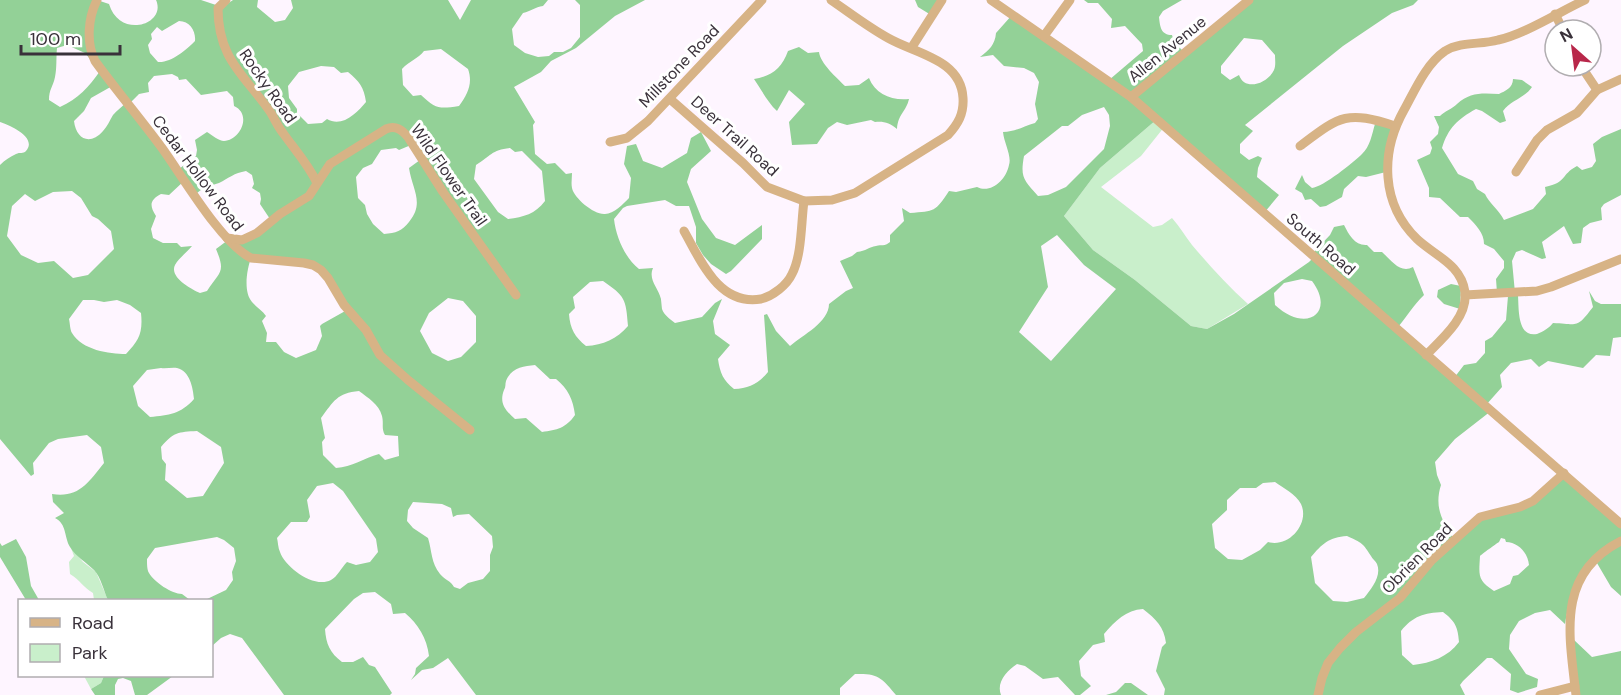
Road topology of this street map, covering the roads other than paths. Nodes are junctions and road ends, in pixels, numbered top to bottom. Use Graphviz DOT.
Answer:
graph roads {
  1 [pos="97,0"];
  2 [pos="226,0"];
  3 [pos="762,0"];
  4 [pos="831,0"];
  5 [pos="942,0"];
  6 [pos="991,0"];
  7 [pos="1071,0"];
  8 [pos="1250,0"];
  9 [pos="1585,0"];
  10 [pos="1556,14"];
  11 [pos="1558,18"];
  12 [pos="1044,36"];
  13 [pos="912,47"];
  14 [pos="1589,78"];
  15 [pos="1621,78"];
  16 [pos="1597,90"];
  17 [pos="1131,97"];
  18 [pos="670,99"];
  19 [pos="1395,126"];
  20 [pos="610,142"];
  21 [pos="1300,146"];
  22 [pos="1516,172"];
  23 [pos="318,183"];
  24 [pos="804,201"];
  25 [pos="684,231"];
  26 [pos="227,238"];
  27 [pos="1621,259"];
  28 [pos="516,295"];
  29 [pos="1465,295"];
  30 [pos="1426,355"];
  31 [pos="470,430"];
  32 [pos="1564,473"];
  33 [pos="1621,524"];
  34 [pos="1621,541"];
  35 [pos="1575,690"];
  36 [pos="1318,695"];
  37 [pos="1540,695"];
  1 -- 26 [label="street, Cedar Hollow Road"];
  2 -- 23 [label="street, Rocky Road"];
  3 -- 18 [label="street, Millstone Road"];
  4 -- 13 [label="street"];
  5 -- 13 [label="street"];
  6 -- 12 [label="street, South Road"];
  7 -- 12 [label="street"];
  8 -- 17 [label="street, Allen Avenue"];
  9 -- 10 [label="street"];
  10 -- 11 [label="street"];
  10 -- 19 [label="street"];
  12 -- 17 [label="street, South Road"];
  13 -- 24 [label="street, Deer Trail Road"];
  14 -- 16 [label="street"];
  15 -- 16 [label="street"];
  16 -- 22 [label="street"];
  17 -- 30 [label="street, South Road"];
  18 -- 20 [label="street, Millstone Road"];
  18 -- 24 [label="street, Deer Trail Road"];
  19 -- 21 [label="street"];
  19 -- 29 [label="street"];
  23 -- 26 [label="street, Wild Flower Trail"];
  23 -- 28 [label="street, Wild Flower Trail"];
  24 -- 25 [label="street"];
  26 -- 31 [label="street, Cedar Hollow Road"];
  27 -- 29 [label="street"];
  29 -- 30 [label="street"];
  30 -- 32 [label="street, South Road"];
  32 -- 33 [label="street, South Road"];
  32 -- 36 [label="street, Obrien Road"];
  34 -- 35 [label="street"];
  35 -- 37 [label="street"];
}
